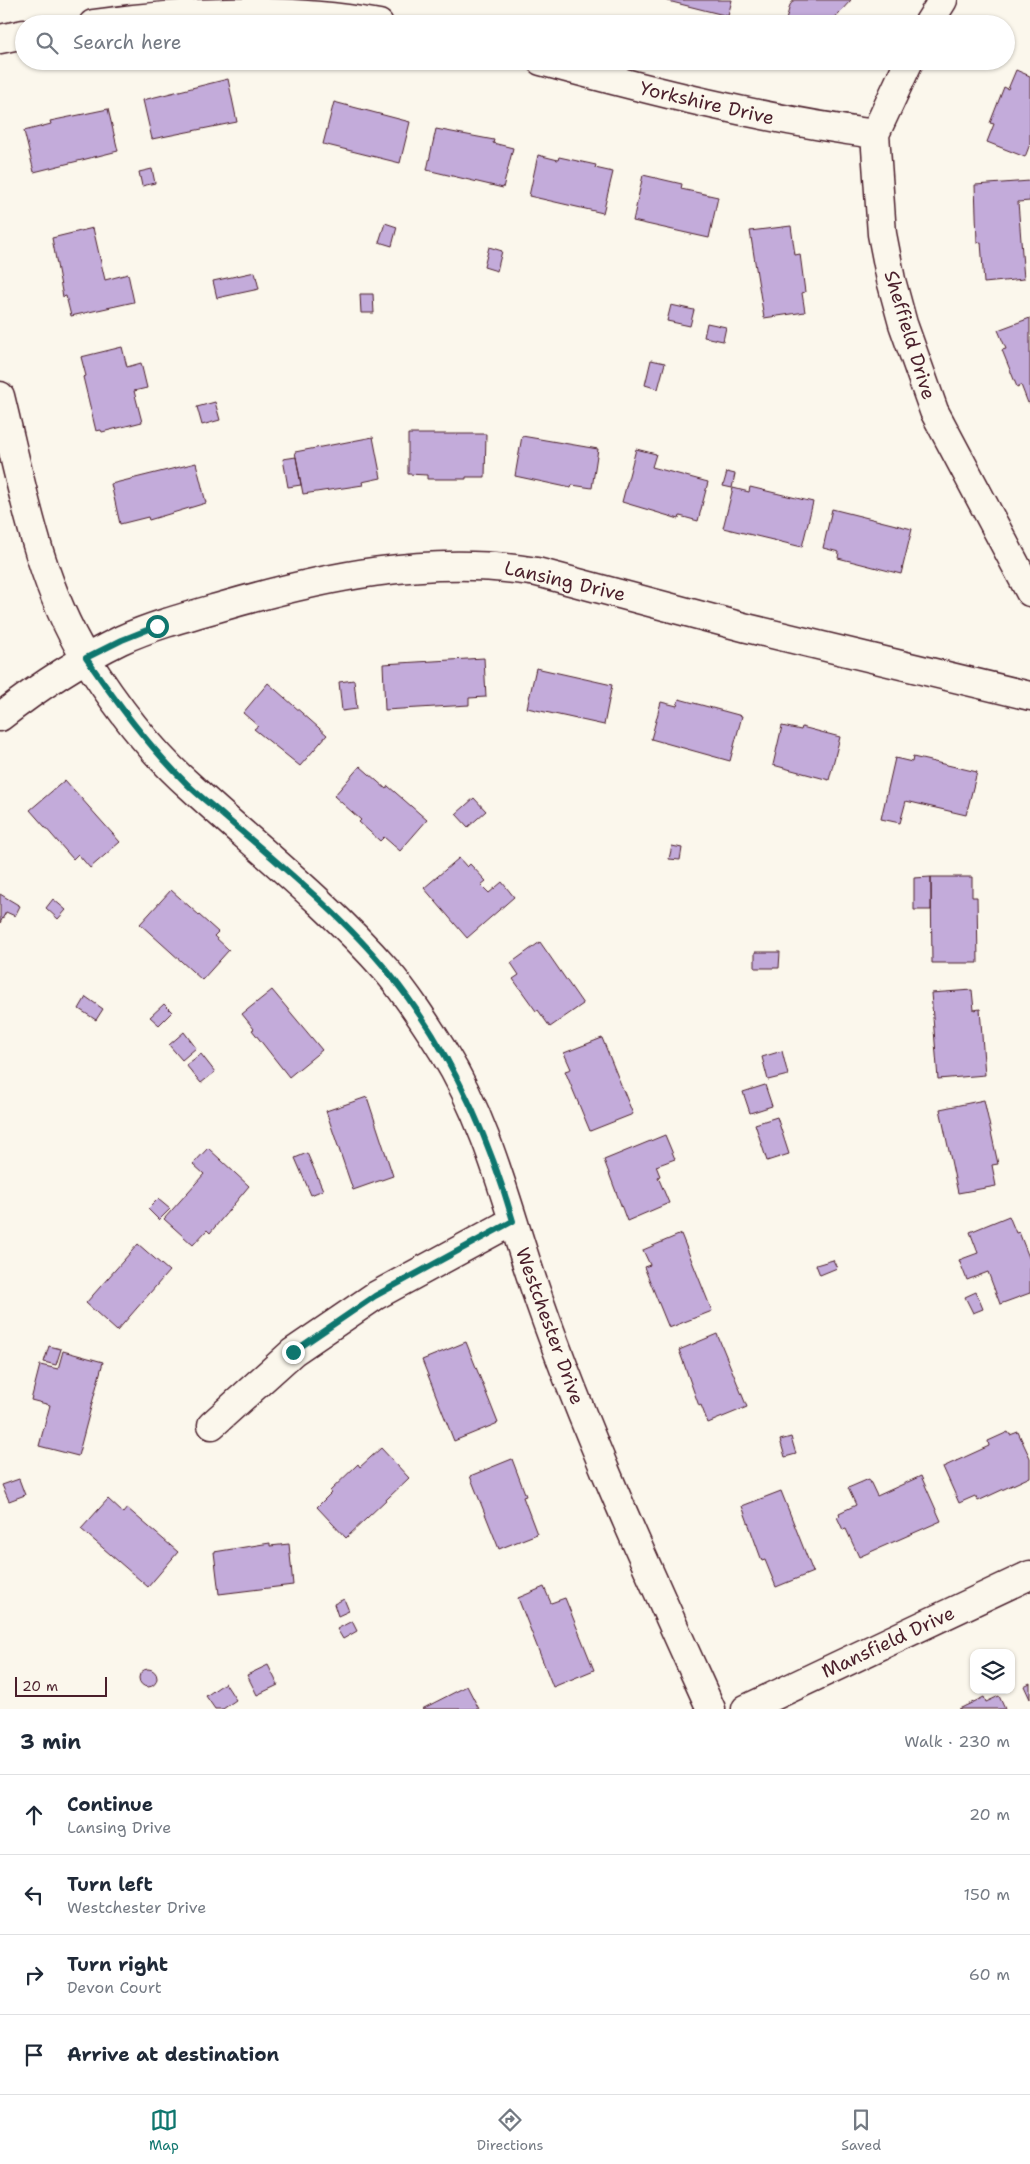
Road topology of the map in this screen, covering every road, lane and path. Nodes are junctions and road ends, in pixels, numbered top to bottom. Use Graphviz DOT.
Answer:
graph roads {
  1 [pos="942,0"];
  2 [pos="185,15"];
  3 [pos="283,15"];
  4 [pos="933,15"];
  5 [pos="15,36"];
  6 [pos="0,38"];
  7 [pos="573,70"];
  8 [pos="904,70"];
  9 [pos="875,134"];
  10 [pos="0,396"];
  11 [pos="1030,592"];
  12 [pos="86,658"];
  13 [pos="1030,696"];
  14 [pos="0,717"];
  15 [pos="513,1221"];
  16 [pos="212,1425"];
  17 [pos="1030,1575"];
  18 [pos="711,1709"];
  19 [pos="746,1709"];
  1 -- 4 [label="street"];
  2 -- 3 [label="street"];
  5 -- 6 [label="street"];
  7 -- 9 [label="street, Yorkshire Drive"];
  8 -- 9 [label="street, Sheffield Drive"];
  9 -- 11 [label="street, Sheffield Drive"];
  10 -- 12 [label="street, Westchester Drive"];
  12 -- 13 [label="street, Lansing Drive"];
  12 -- 14 [label="street, Lansing Drive"];
  12 -- 15 [label="street, Westchester Drive"];
  15 -- 16 [label="street"];
  15 -- 18 [label="street, Westchester Drive"];
  17 -- 19 [label="street, Mansfield Drive"];
}
